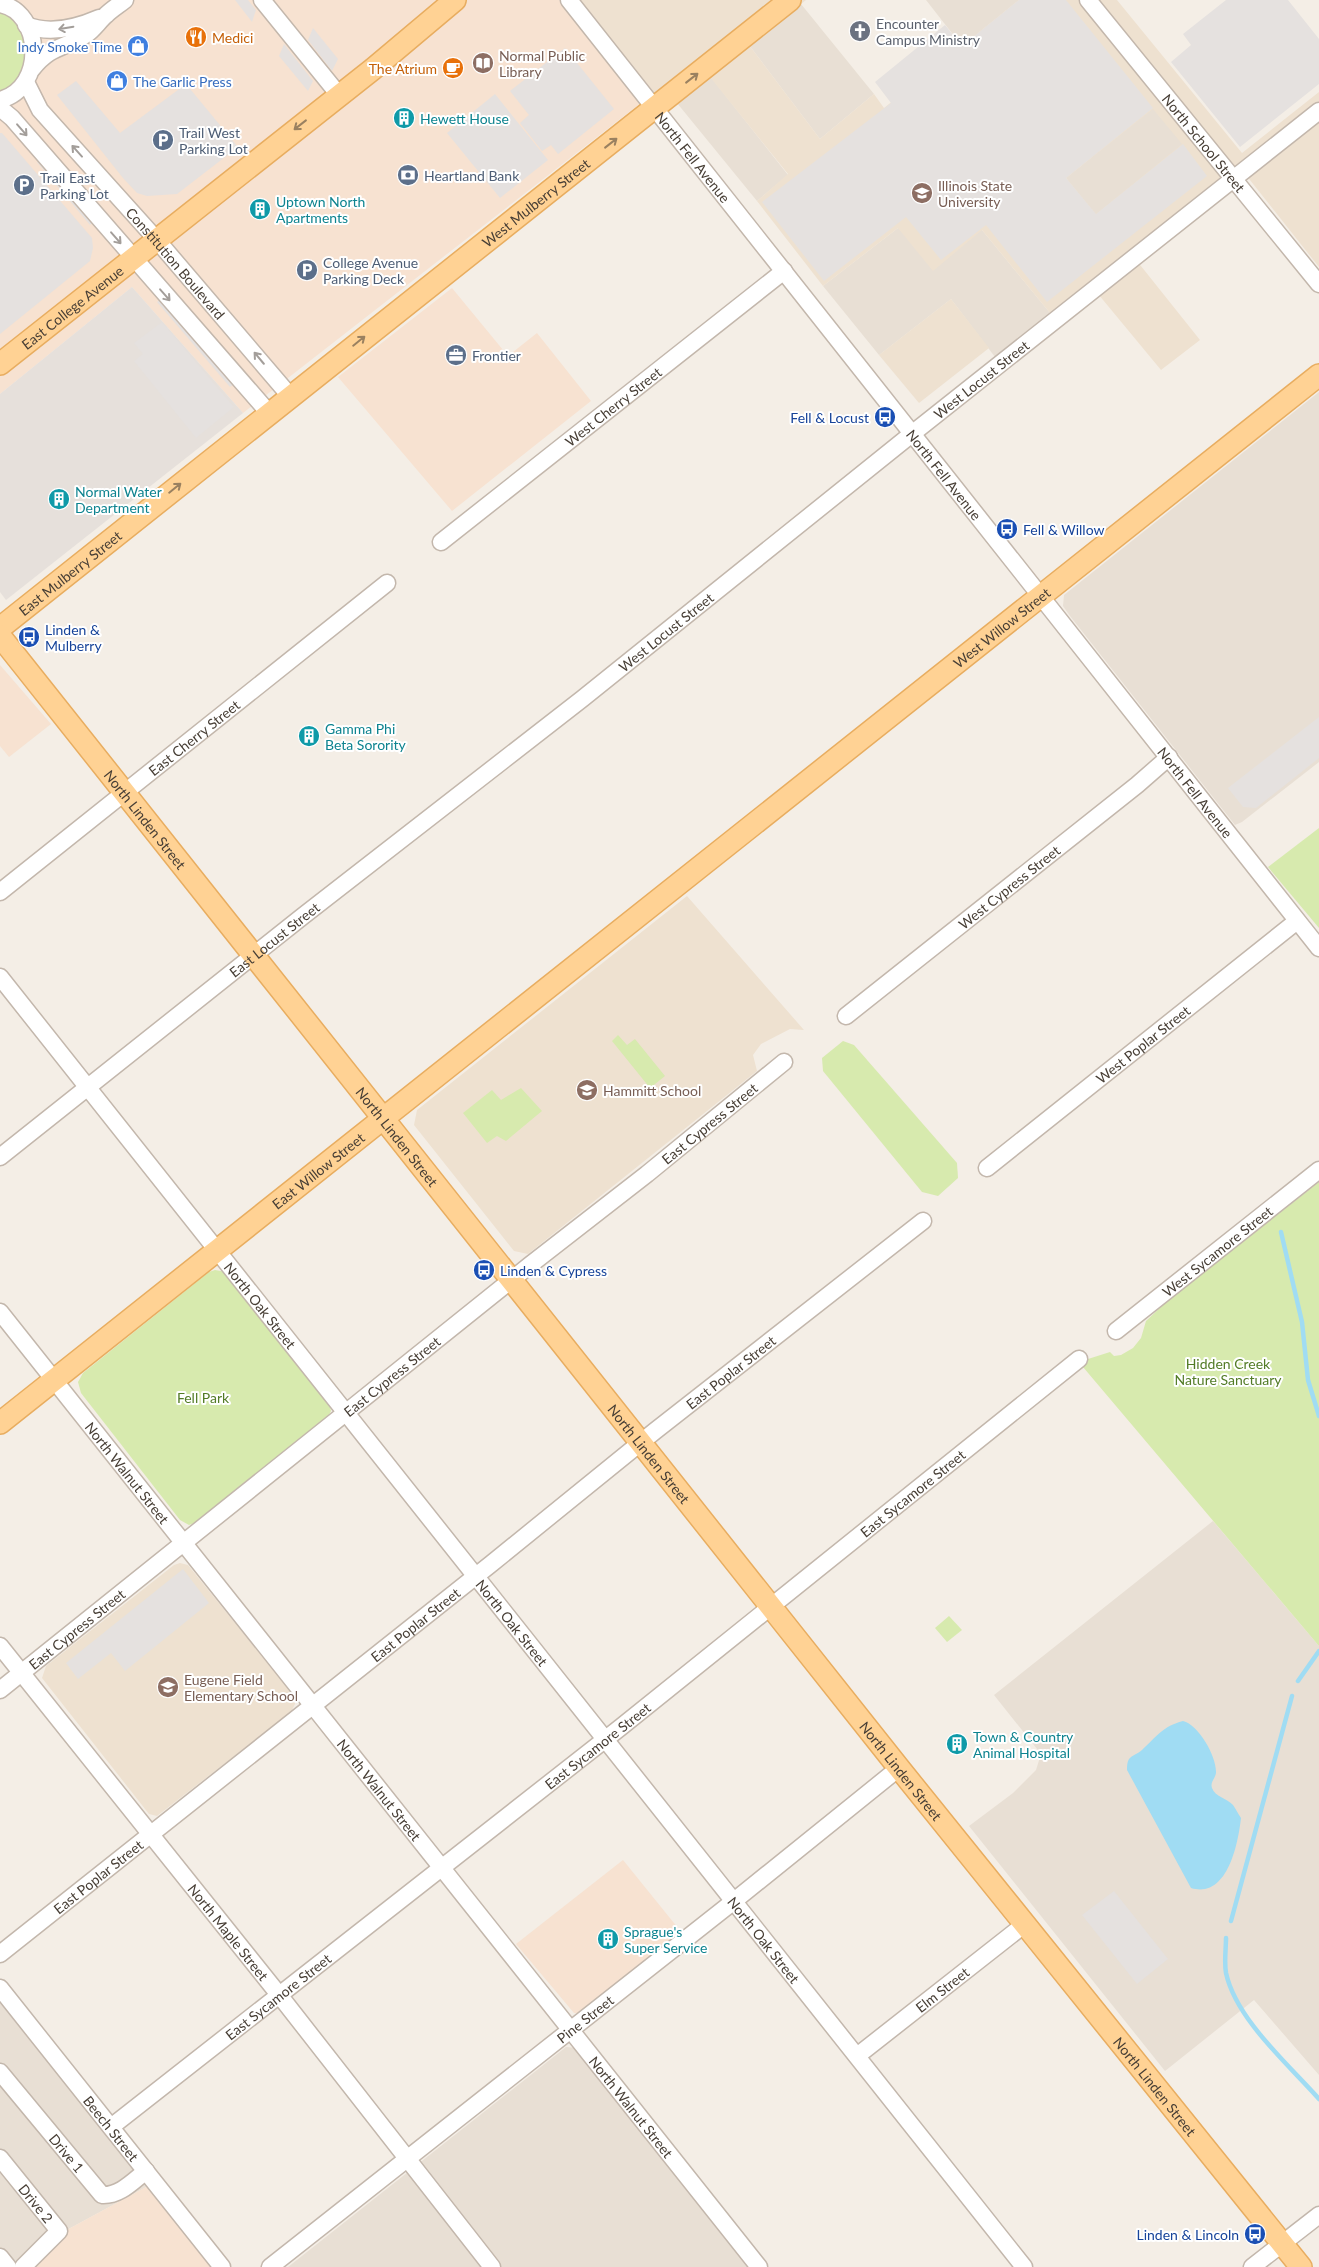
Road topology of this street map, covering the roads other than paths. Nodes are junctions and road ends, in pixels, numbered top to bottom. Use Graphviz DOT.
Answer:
graph roads {
  1 [pos="125,0"];
  2 [pos="262,0"];
  3 [pos="455,0"];
  4 [pos="569,0"];
  5 [pos="790,0"];
  6 [pos="1088,0"];
  7 [pos="3,3"];
  8 [pos="106,15"];
  9 [pos="26,25"];
  10 [pos="28,77"];
  11 [pos="339,95"];
  12 [pos="0,100"];
  13 [pos="0,108"];
  14 [pos="654,108"];
  15 [pos="1319,111"];
  16 [pos="1233,179"];
  17 [pos="145,249"];
  18 [pos="784,271"];
  19 [pos="1319,284"];
  20 [pos="0,364"];
  21 [pos="1319,376"];
  22 [pos="280,404"];
  23 [pos="913,433"];
  24 [pos="442,542"];
  25 [pos="387,583"];
  26 [pos="1042,597"];
  27 [pos="0,628"];
  28 [pos="0,636"];
  29 [pos="550,723"];
  30 [pos="1169,757"];
  31 [pos="125,794"];
  32 [pos="683,880"];
  33 [pos="0,892"];
  34 [pos="1297,921"];
  35 [pos="1319,948"];
  36 [pos="254,956"];
  37 [pos="0,977"];
  38 [pos="846,1016"];
  39 [pos="784,1062"];
  40 [pos="89,1088"];
  41 [pos="382,1119"];
  42 [pos="0,1157"];
  43 [pos="987,1168"];
  44 [pos="1319,1170"];
  45 [pos="923,1221"];
  46 [pos="217,1250"];
  47 [pos="512,1281"];
  48 [pos="0,1312"];
  49 [pos="1116,1331"];
  50 [pos="1080,1359"];
  51 [pos="54,1380"];
  52 [pos="347,1413"];
  53 [pos="0,1423"];
  54 [pos="642,1444"];
  55 [pos="183,1544"];
  56 [pos="476,1576"];
  57 [pos="771,1607"];
  58 [pos="0,1646"];
  59 [pos="21,1673"];
  60 [pos="0,1690"];
  61 [pos="313,1706"];
  62 [pos="606,1739"];
  63 [pos="899,1768"];
  64 [pos="151,1835"];
  65 [pos="443,1868"];
  66 [pos="734,1900"];
  67 [pos="1025,1924"];
  68 [pos="0,1954"];
  69 [pos="0,1988"];
  70 [pos="280,1996"];
  71 [pos="572,2030"];
  72 [pos="857,2056"];
  73 [pos="0,2072"];
  74 [pos="111,2127"];
  75 [pos="0,2158"];
  76 [pos="408,2159"];
  77 [pos="146,2171"];
  78 [pos="1319,2214"];
  79 [pos="1282,2243"];
  80 [pos="0,2257"];
  81 [pos="8,2267"];
  82 [pos="23,2267"];
  83 [pos="222,2267"];
  84 [pos="270,2267"];
  85 [pos="492,2267"];
  86 [pos="759,2267"];
  87 [pos="1024,2267"];
  88 [pos="1252,2267"];
  89 [pos="1301,2267"];
  1 -- 8 [label="street"];
  2 -- 11 [label="street"];
  3 -- 11 [label="main road, East College Avenue"];
  4 -- 14 [label="street, North Fell Avenue"];
  14 -- 5 [label="main road, West Mulberry Street, one-way"];
  6 -- 16 [label="street, North School Street"];
  7 -- 9 [label="street"];
  8 -- 9 [label="street, one-way"];
  8 -- 10 [label="street"];
  9 -- 10 [label="street"];
  10 -- 12 [label="street"];
  17 -- 10 [label="street, Constitution Boulevard, one-way"];
  11 -- 17 [label="main road, East College Avenue, one-way"];
  13 -- 17 [label="street, Constitution Boulevard, one-way"];
  14 -- 18 [label="street, North Fell Avenue"];
  22 -- 14 [label="main road, West Mulberry Street, one-way"];
  15 -- 16 [label="street, West Locust Street"];
  16 -- 19 [label="street, North School Street"];
  16 -- 23 [label="street, West Locust Street"];
  17 -- 20 [label="main road, East College Avenue"];
  17 -- 22 [label="street, Constitution Boulevard, one-way"];
  22 -- 17 [label="street, Constitution Boulevard, one-way"];
  18 -- 23 [label="street, North Fell Avenue"];
  18 -- 24 [label="street, West Cherry Street"];
  21 -- 26 [label="main road, West Willow Street"];
  27 -- 22 [label="main road, East Mulberry Street, one-way"];
  23 -- 26 [label="street, North Fell Avenue"];
  23 -- 29 [label="street, West Locust Street"];
  25 -- 31 [label="street, East Cherry Street"];
  26 -- 30 [label="street, North Fell Avenue"];
  26 -- 32 [label="main road, West Willow Street"];
  28 -- 31 [label="main road, North Linden Street"];
  29 -- 36 [label="street, East Locust Street"];
  30 -- 34 [label="street, North Fell Avenue"];
  30 -- 38 [label="street, West Cypress Street"];
  31 -- 33 [label="street, East Cherry Street"];
  31 -- 36 [label="main road, North Linden Street"];
  32 -- 41 [label="main road, East Willow Street"];
  34 -- 35 [label="street, North Fell Avenue"];
  34 -- 43 [label="street, West Poplar Street"];
  36 -- 40 [label="street, East Locust Street"];
  36 -- 41 [label="main road, North Linden Street"];
  37 -- 40 [label="street, North Oak Street"];
  39 -- 47 [label="street, East Cypress Street"];
  40 -- 42 [label="street, East Locust Street"];
  40 -- 46 [label="street, North Oak Street"];
  41 -- 46 [label="main road, East Willow Street"];
  41 -- 47 [label="main road, North Linden Street"];
  44 -- 49 [label="street, West Sycamore Street"];
  45 -- 54 [label="street, East Poplar Street"];
  46 -- 51 [label="main road, East Willow Street"];
  46 -- 52 [label="street, North Oak Street"];
  47 -- 52 [label="street, East Cypress Street"];
  47 -- 54 [label="main road, North Linden Street"];
  48 -- 51 [label="street, North Walnut Street"];
  50 -- 57 [label="street, East Sycamore Street"];
  51 -- 53 [label="main road, East Willow Street"];
  51 -- 55 [label="street, North Walnut Street"];
  52 -- 55 [label="street, East Cypress Street"];
  52 -- 56 [label="street, North Oak Street"];
  54 -- 56 [label="street, East Poplar Street"];
  54 -- 57 [label="main road, North Linden Street"];
  55 -- 59 [label="street, East Cypress Street"];
  55 -- 61 [label="street, North Walnut Street"];
  56 -- 61 [label="street, East Poplar Street"];
  56 -- 62 [label="street, North Oak Street"];
  57 -- 62 [label="street, East Sycamore Street"];
  57 -- 63 [label="main road, North Linden Street"];
  58 -- 59 [label="street, North Maple Street"];
  59 -- 60 [label="street, East Cypress Street"];
  59 -- 64 [label="street, North Maple Street"];
  61 -- 64 [label="street, East Poplar Street"];
  61 -- 65 [label="street, North Walnut Street"];
  62 -- 65 [label="street, East Sycamore Street"];
  62 -- 66 [label="street, North Oak Street"];
  63 -- 66 [label="street, Pine Street"];
  63 -- 67 [label="main road, North Linden Street"];
  64 -- 68 [label="street, East Poplar Street"];
  64 -- 70 [label="street, North Maple Street"];
  65 -- 70 [label="street, East Sycamore Street"];
  65 -- 71 [label="street, North Walnut Street"];
  66 -- 71 [label="street, Pine Street"];
  66 -- 72 [label="street, North Oak Street"];
  67 -- 72 [label="street, Elm Street"];
  67 -- 79 [label="main road, North Linden Street"];
  69 -- 74 [label="street, Beech Street"];
  70 -- 74 [label="street, East Sycamore Street"];
  70 -- 76 [label="street, North Maple Street"];
  71 -- 76 [label="street, Pine Street"];
  71 -- 86 [label="street, North Walnut Street"];
  72 -- 87 [label="street, North Oak Street"];
  73 -- 77 [label="street, Drive 1"];
  74 -- 77 [label="street, Beech Street"];
  75 -- 82 [label="street, Drive 2"];
  76 -- 84 [label="street, Pine Street"];
  76 -- 85 [label="street, North Maple Street"];
  77 -- 83 [label="street, Beech Street"];
  78 -- 79 [label="street"];
  79 -- 88 [label="street"];
  79 -- 89 [label="main road, North Linden Street"];
  80 -- 81 [label="street"];
}
